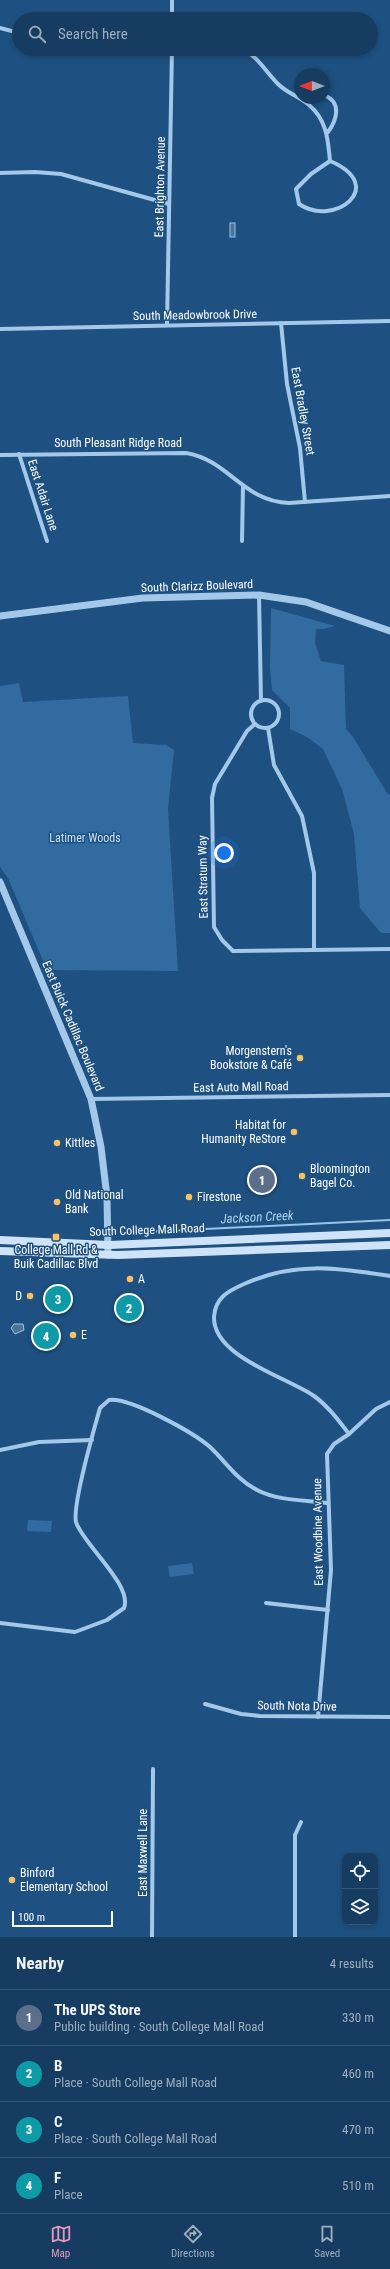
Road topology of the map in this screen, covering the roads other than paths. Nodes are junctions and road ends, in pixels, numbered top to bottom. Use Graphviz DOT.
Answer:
graph roads {
  1 [pos="172,0"];
  2 [pos="172,12"];
  3 [pos="0,28"];
  4 [pos="12,31"];
  5 [pos="172,56"];
  6 [pos="254,56"];
  7 [pos="293,94"];
  8 [pos="330,99"];
  9 [pos="328,132"];
  10 [pos="330,161"];
  11 [pos="0,174"];
  12 [pos="169,204"];
  13 [pos="390,322"];
  14 [pos="281,323"];
  15 [pos="167,325"];
  16 [pos="0,329"];
  17 [pos="19,454"];
  18 [pos="0,455"];
  19 [pos="243,486"];
  20 [pos="390,496"];
  21 [pos="305,502"];
  22 [pos="47,542"];
  23 [pos="242,542"];
  24 [pos="259,595"];
  25 [pos="0,616"];
  26 [pos="390,631"];
  27 [pos="261,701"];
  28 [pos="255,724"];
  29 [pos="268,728"];
  30 [pos="0,882"];
  31 [pos="390,949"];
  32 [pos="314,950"];
  33 [pos="390,1095"];
  34 [pos="92,1099"];
  35 [pos="390,1233"];
  36 [pos="296,1235"];
  37 [pos="0,1240"];
  38 [pos="109,1245"];
  39 [pos="390,1245"];
  40 [pos="296,1249"];
  41 [pos="0,1251"];
  42 [pos="108,1255"];
  43 [pos="390,1276"];
  44 [pos="390,1402"];
  45 [pos="349,1434"];
  46 [pos="92,1440"];
  47 [pos="0,1450"];
  48 [pos="328,1502"];
  49 [pos="266,1603"];
  50 [pos="328,1610"];
  51 [pos="0,1623"];
  52 [pos="205,1704"];
  53 [pos="318,1717"];
  54 [pos="390,1717"];
  55 [pos="153,1769"];
  56 [pos="302,1822"];
  57 [pos="152,1937"];
  58 [pos="295,1937"];
  1 -- 2 [label="street"];
  3 -- 4 [label="street"];
  5 -- 12 [label="street, East Brighton Avenue"];
  6 -- 7 [label="street"];
  7 -- 9 [label="street"];
  8 -- 9 [label="street"];
  9 -- 10 [label="street"];
  10 -- 10 [label="street"];
  11 -- 12 [label="street"];
  12 -- 15 [label="street, East Brighton Avenue"];
  13 -- 14 [label="street, South Meadowbrook Drive"];
  14 -- 15 [label="street, South Meadowbrook Drive"];
  14 -- 21 [label="street, East Bradley Street"];
  15 -- 16 [label="street, South Meadowbrook Drive"];
  17 -- 18 [label="street, South Pleasant Ridge Road"];
  17 -- 19 [label="street, South Pleasant Ridge Road"];
  17 -- 22 [label="street, East Adair Lane"];
  19 -- 21 [label="street, South Pleasant Ridge Road"];
  19 -- 23 [label="street"];
  20 -- 21 [label="street, South Pleasant Ridge Road"];
  24 -- 25 [label="street, South Clarizz Boulevard"];
  24 -- 26 [label="street, South Clarizz Boulevard"];
  24 -- 27 [label="street"];
  27 -- 28 [label="street"];
  27 -- 29 [label="street"];
  28 -- 29 [label="street"];
  28 -- 32 [label="street, East Stratum Way"];
  29 -- 32 [label="street"];
  30 -- 34 [label="street, East Buick Cadillac Boulevard"];
  31 -- 32 [label="street, East Stratum Way"];
  33 -- 34 [label="street, East Auto Mall Road"];
  34 -- 38 [label="street, East Buick Cadillac Boulevard"];
  35 -- 36 [label="main road, South College Mall Road"];
  36 -- 38 [label="main road, South College Mall Road"];
  36 -- 40 [label="street"];
  37 -- 38 [label="main road, South College Mall Road"];
  38 -- 42 [label="street, East Buick Cadillac Boulevard"];
  39 -- 40 [label="main road, South College Mall Road"];
  40 -- 42 [label="main road, South College Mall Road"];
  41 -- 42 [label="main road, South College Mall Road"];
  43 -- 45 [label="street"];
  44 -- 45 [label="street, East Woodbine Avenue"];
  45 -- 48 [label="street, East Woodbine Avenue"];
  46 -- 47 [label="street"];
  46 -- 48 [label="street"];
  46 -- 51 [label="street"];
  48 -- 50 [label="street, East Woodbine Avenue"];
  49 -- 50 [label="street"];
  50 -- 53 [label="street, East Woodbine Avenue"];
  52 -- 53 [label="street, South Nota Drive"];
  53 -- 54 [label="street, South Nota Drive"];
  55 -- 57 [label="street, East Maxwell Lane"];
  56 -- 58 [label="street"];
}
